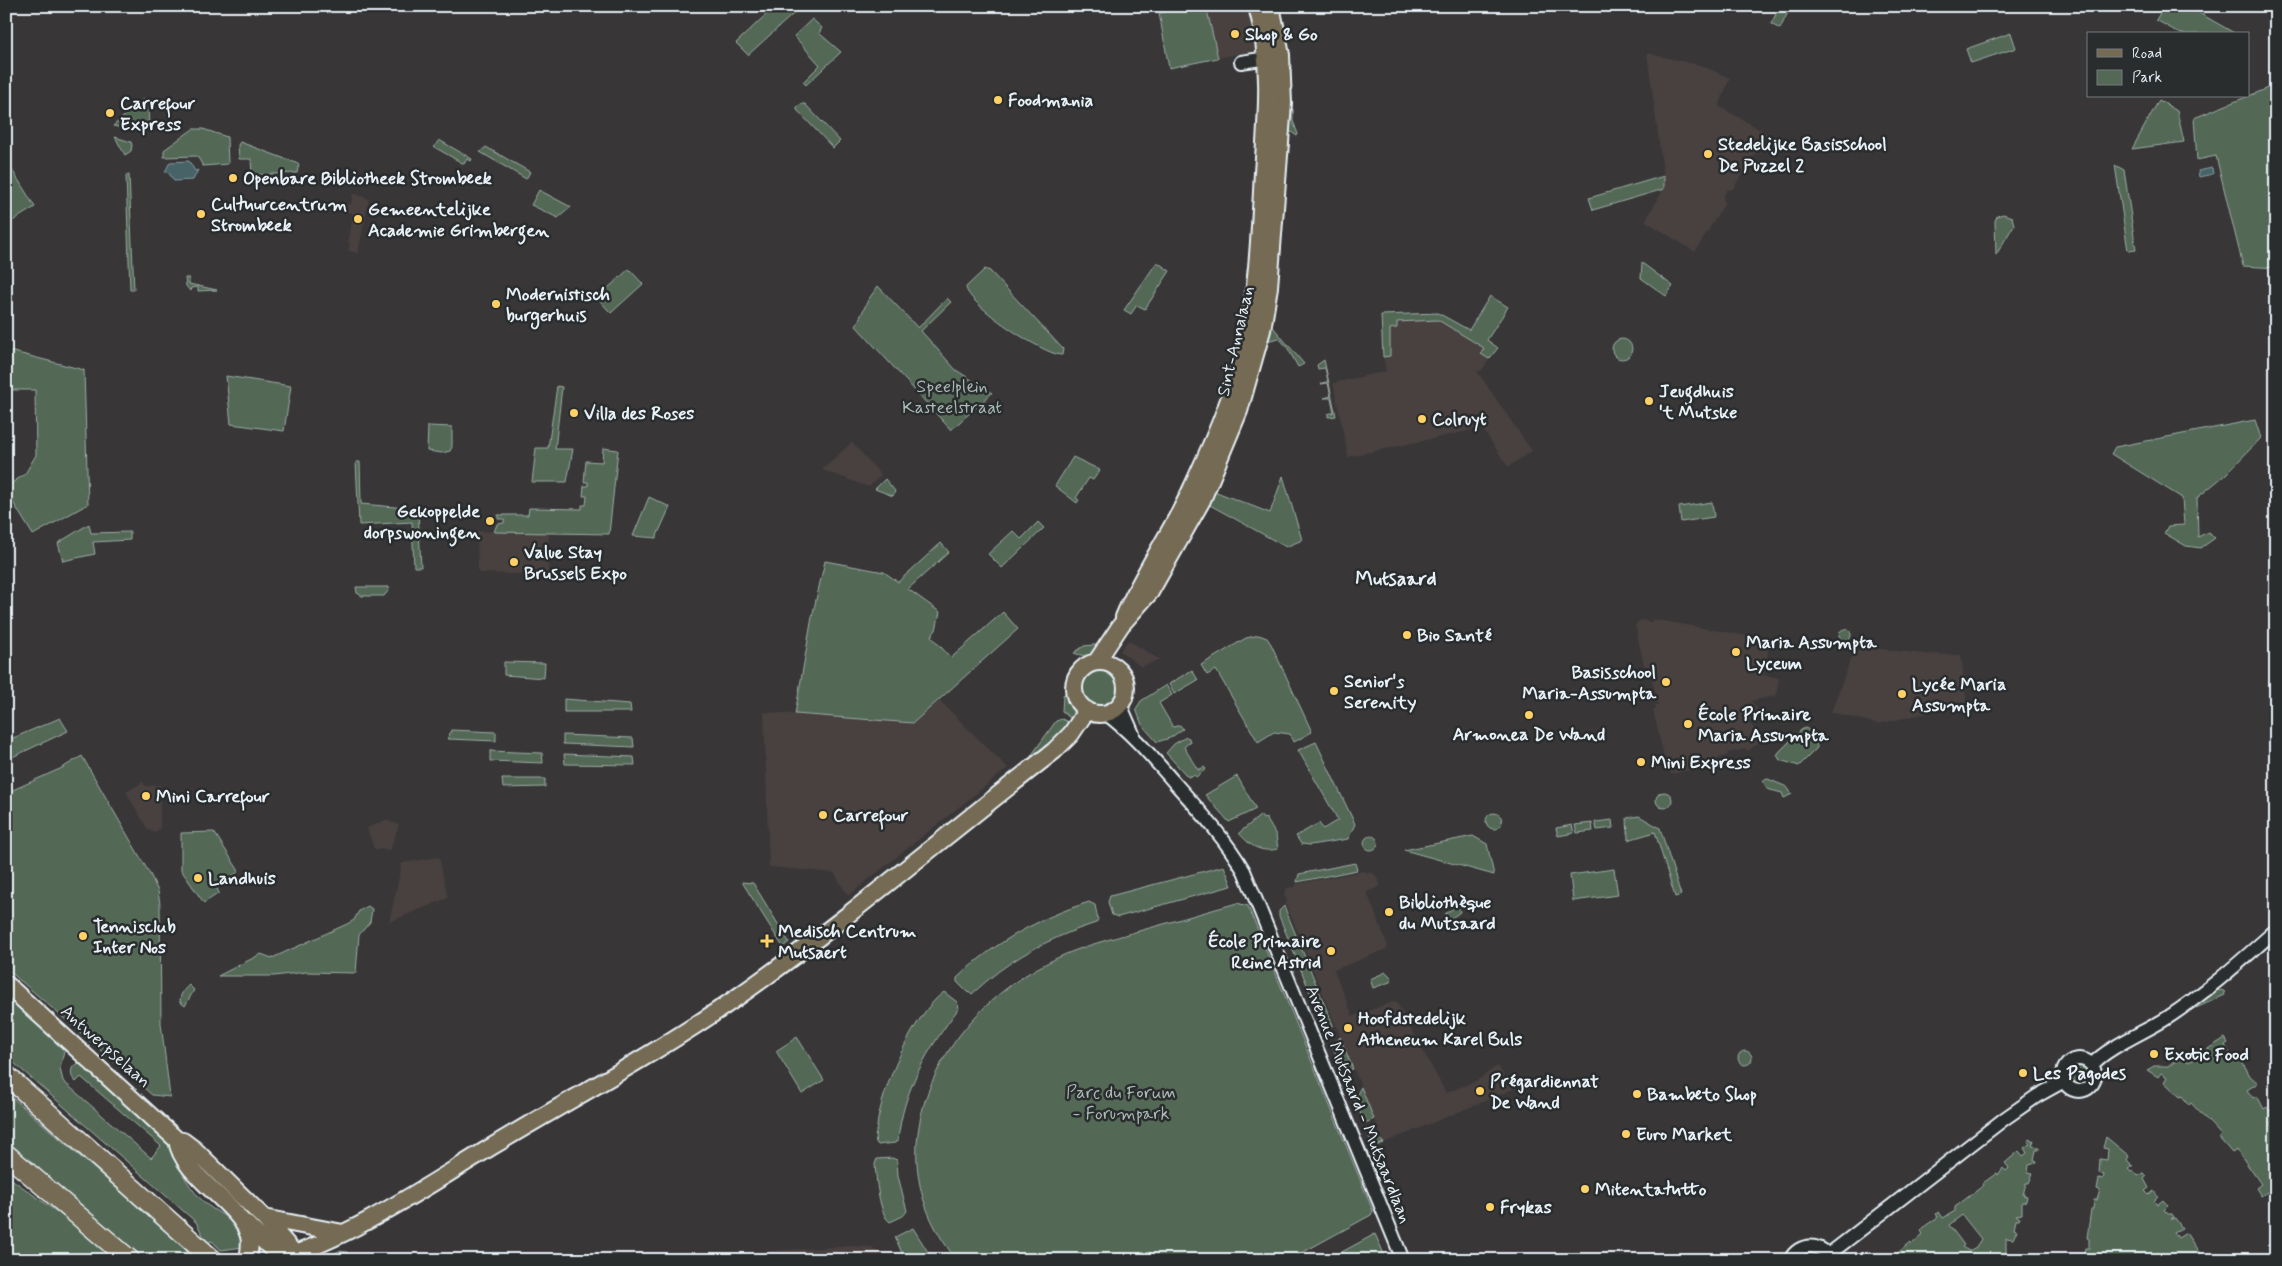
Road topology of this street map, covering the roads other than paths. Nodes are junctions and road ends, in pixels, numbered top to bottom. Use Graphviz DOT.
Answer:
graph roads {
  1 [pos="1257,6"];
  2 [pos="1271,6"];
  3 [pos="1270,57"];
  4 [pos="1241,62"];
  5 [pos="1121,624"];
  6 [pos="1109,645"];
  7 [pos="1097,662"];
  8 [pos="1115,666"];
  9 [pos="1120,704"];
  10 [pos="1087,710"];
  11 [pos="1105,713"];
  12 [pos="1135,738"];
  13 [pos="2276,930"];
  14 [pos="6,984"];
  15 [pos="2092,1065"];
  16 [pos="6,1074"];
  17 [pos="2064,1081"];
  18 [pos="178,1140"];
  19 [pos="6,1154"];
  20 [pos="236,1215"];
  21 [pos="264,1218"];
  22 [pos="343,1233"];
  23 [pos="207,1254"];
  24 [pos="285,1257"];
  25 [pos="1830,1257"];
  26 [pos="130,1260"];
  27 [pos="248,1260"];
  28 [pos="1403,1260"];
  29 [pos="1790,1260"];
  1 -- 3 [label="main road, Sint-Annalaan"];
  2 -- 5 [label="main road, Sint-Annalaan"];
  3 -- 4 [label="street"];
  3 -- 5 [label="main road, Sint-Annalaan"];
  5 -- 6 [label="main road, Sint-Annalaan"];
  6 -- 7 [label="main road, Sint-Annalaan"];
  6 -- 8 [label="main road"];
  7 -- 8 [label="main road"];
  7 -- 10 [label="main road"];
  8 -- 9 [label="main road"];
  9 -- 11 [label="main road"];
  9 -- 12 [label="street, Avenue Mutsaard - Mutsaardlaan"];
  10 -- 11 [label="main road"];
  10 -- 22 [label="main road"];
  11 -- 12 [label="street, Avenue Mutsaard - Mutsaardlaan"];
  12 -- 28 [label="street, Avenue Mutsaard - Mutsaardlaan"];
  13 -- 15 [label="street"];
  14 -- 18 [label="main road, Antwerpselaan"];
  15 -- 17 [label="street"];
  15 -- 17 [label="street"];
  16 -- 23 [label="highway"];
  17 -- 25 [label="street"];
  18 -- 20 [label="main road, Antwerpselaan"];
  18 -- 21 [label="main road, Antwerpselaan"];
  19 -- 26 [label="highway"];
  20 -- 24 [label="main road, Antwerpselaan"];
  20 -- 27 [label="main road, Antwerpselaan"];
  21 -- 22 [label="main road"];
  21 -- 24 [label="main road, Antwerpselaan"];
  22 -- 24 [label="main road"];
  25 -- 29 [label="street"];
}
